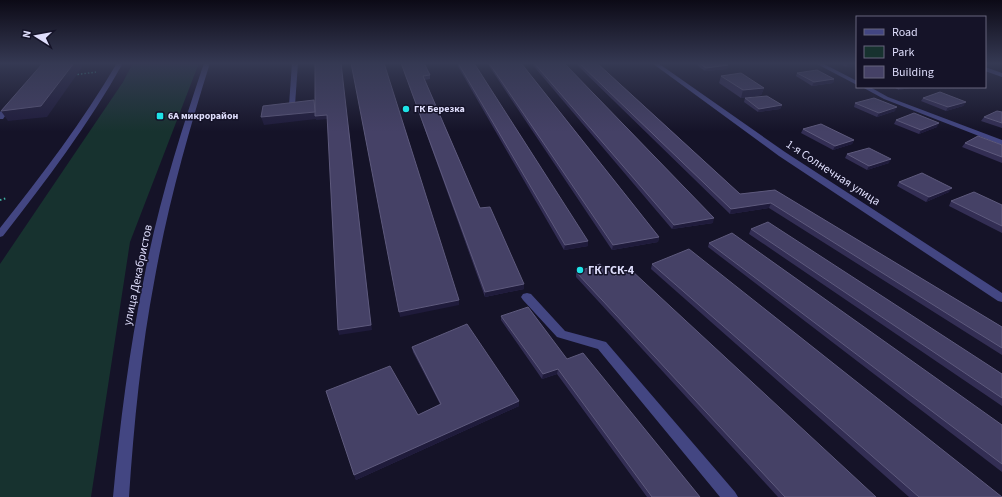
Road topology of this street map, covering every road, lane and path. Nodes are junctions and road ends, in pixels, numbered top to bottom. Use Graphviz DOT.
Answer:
graph roads {
  1 [pos="106,86"];
  2 [pos="199,86"];
  3 [pos="293,86"];
  4 [pos="687,86"];
  5 [pos="867,88"];
  6 [pos="17,96"];
  7 [pos="292,105"];
  8 [pos="0,117"];
  9 [pos="1002,143"];
  10 [pos="0,234"];
  11 [pos="527,297"];
  12 [pos="1002,298"];
  13 [pos="121,497"];
  14 [pos="730,497"];
  1 -- 10 [label="street"];
  2 -- 13 [label="street, улица Декабристов"];
  3 -- 7 [label="street"];
  4 -- 12 [label="street, 1-я Солнечная улица"];
  5 -- 9 [label="street"];
  6 -- 8 [label="street"];
  11 -- 14 [label="street"];
}
